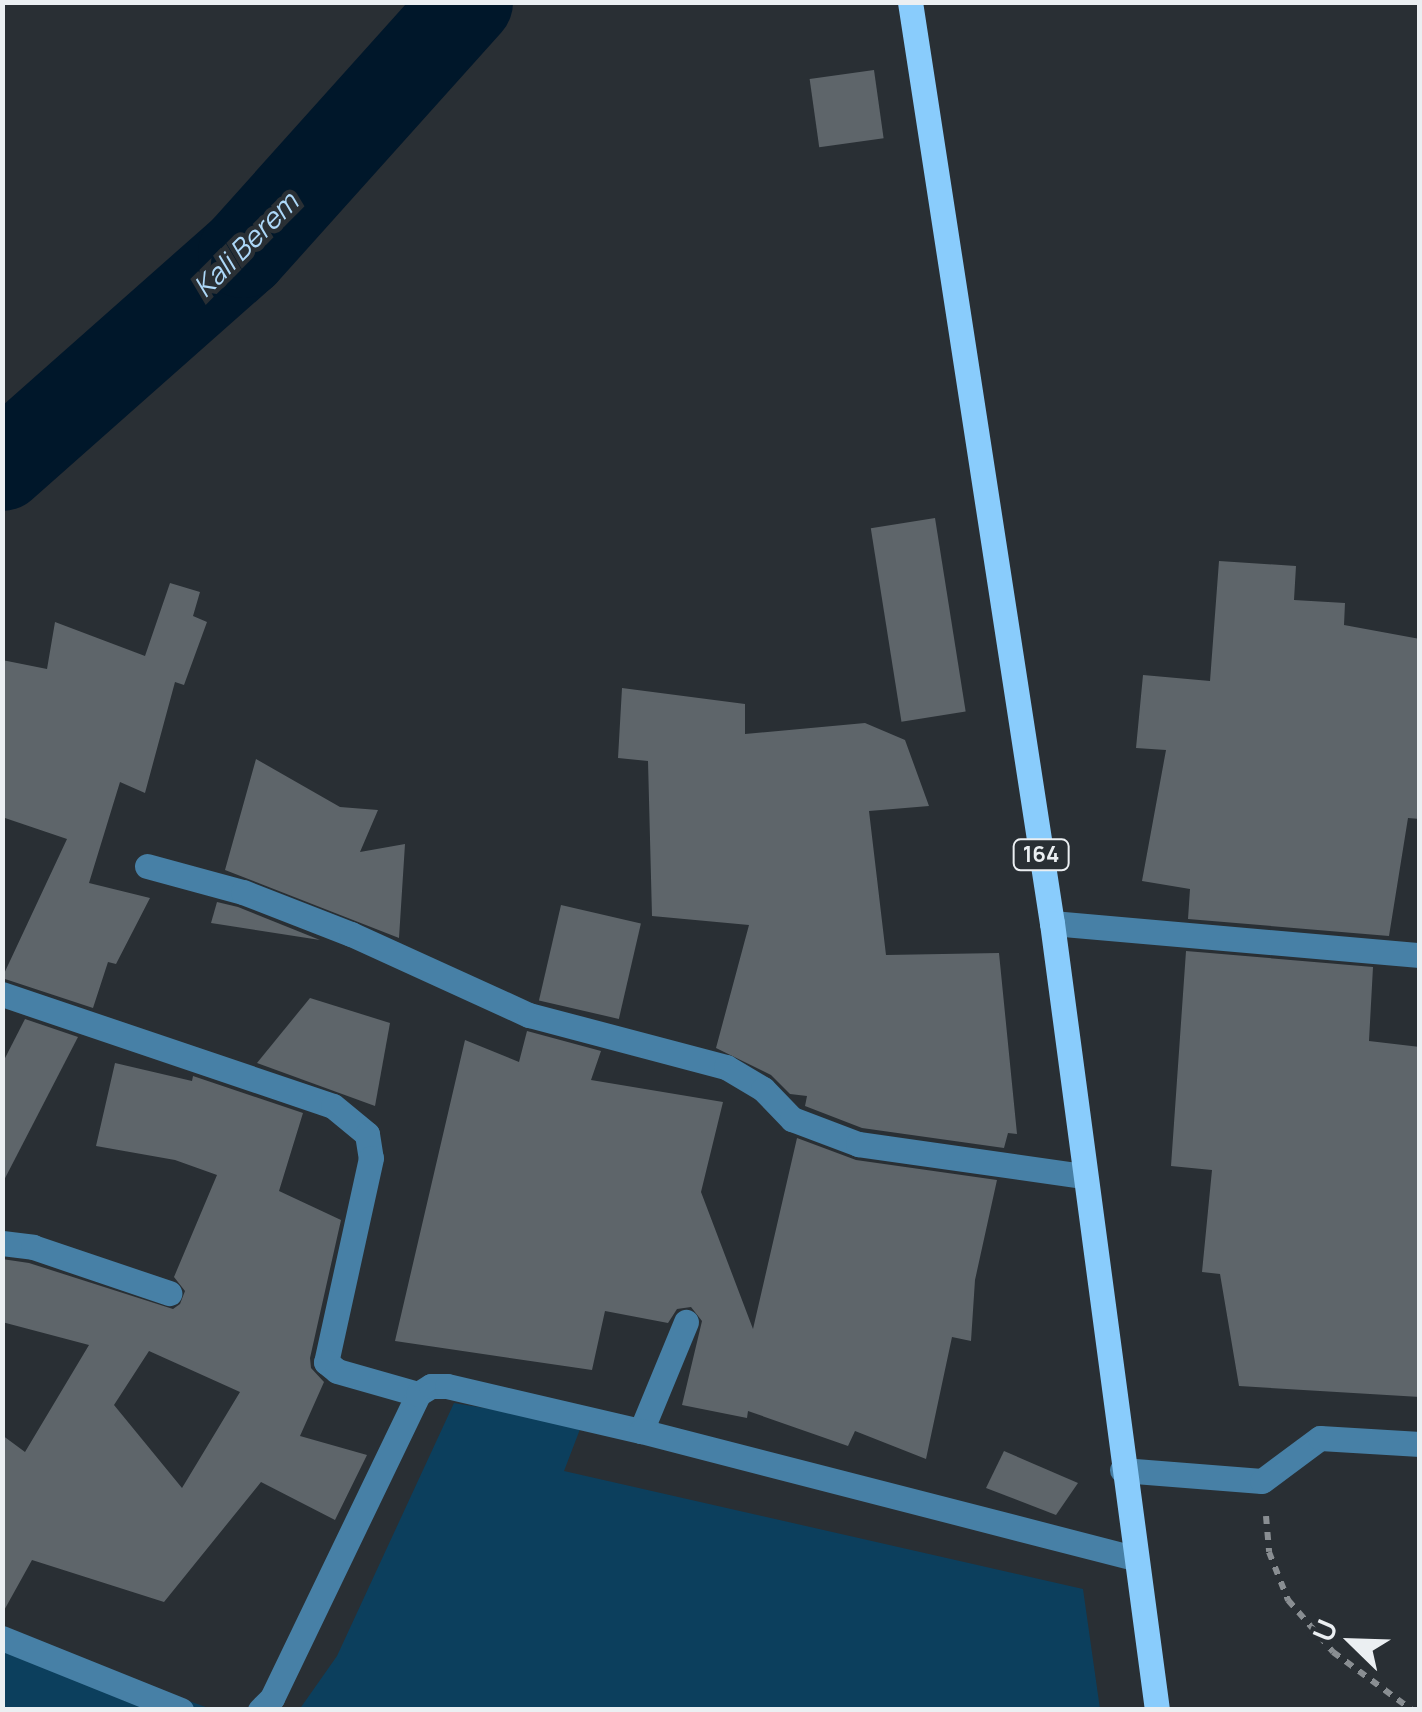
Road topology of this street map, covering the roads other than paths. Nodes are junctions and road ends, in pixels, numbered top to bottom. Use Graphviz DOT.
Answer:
graph roads {
  1 [pos="910,2"];
  2 [pos="147,866"];
  3 [pos="1052,923"];
  4 [pos="1420,956"];
  5 [pos="2,994"];
  6 [pos="1084,1176"];
  7 [pos="2,1243"];
  8 [pos="169,1293"];
  9 [pos="686,1322"];
  10 [pos="418,1394"];
  11 [pos="641,1431"];
  12 [pos="1420,1444"];
  13 [pos="1122,1470"];
  14 [pos="1134,1558"];
  15 [pos="2,1638"];
  16 [pos="181,1710"];
  17 [pos="260,1710"];
  18 [pos="1157,1710"];
  1 -- 3 [label="main road, 164"];
  2 -- 6 [label="street"];
  3 -- 4 [label="street"];
  3 -- 6 [label="main road, 164"];
  5 -- 10 [label="street"];
  6 -- 13 [label="main road, 164"];
  7 -- 8 [label="street"];
  9 -- 11 [label="street"];
  10 -- 11 [label="street"];
  10 -- 17 [label="street"];
  11 -- 14 [label="street"];
  12 -- 13 [label="street"];
  13 -- 14 [label="main road, 164"];
  14 -- 18 [label="main road, 164"];
  15 -- 16 [label="street"];
}
